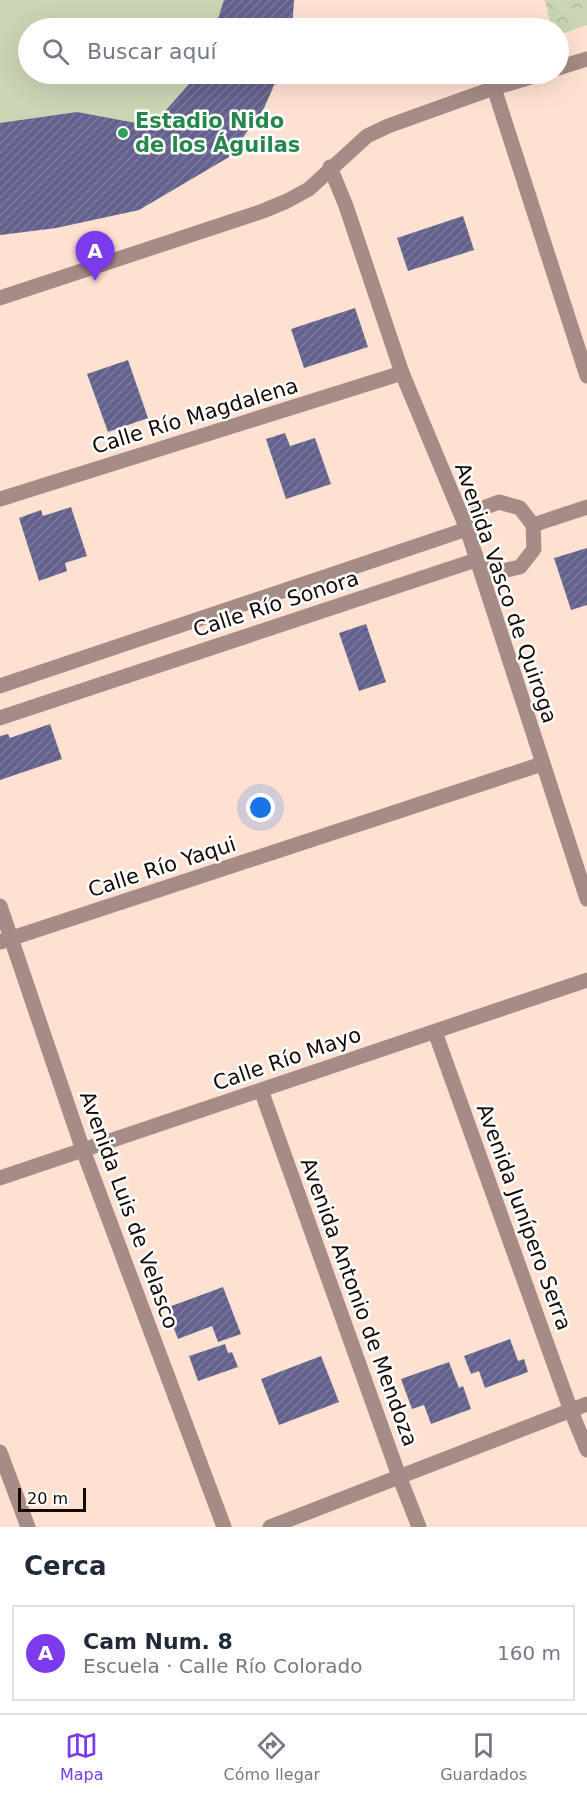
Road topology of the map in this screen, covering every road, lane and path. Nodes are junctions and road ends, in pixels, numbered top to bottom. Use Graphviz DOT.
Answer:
graph roads {
  1 [pos="587,59"];
  2 [pos="569,65"];
  3 [pos="507,84"];
  4 [pos="494,88"];
  5 [pos="330,167"];
  6 [pos="0,298"];
  7 [pos="402,373"];
  8 [pos="587,376"];
  9 [pos="0,499"];
  10 [pos="587,507"];
  11 [pos="533,525"];
  12 [pos="467,529"];
  13 [pos="476,560"];
  14 [pos="0,686"];
  15 [pos="0,718"];
  16 [pos="542,764"];
  17 [pos="587,899"];
  18 [pos="0,906"];
  19 [pos="5,940"];
  20 [pos="587,980"];
  21 [pos="435,1032"];
  22 [pos="261,1090"];
  23 [pos="83,1150"];
  24 [pos="0,1178"];
  25 [pos="587,1404"];
  26 [pos="571,1411"];
  27 [pos="587,1450"];
  28 [pos="0,1452"];
  29 [pos="399,1476"];
  30 [pos="28,1527"];
  31 [pos="224,1527"];
  32 [pos="270,1527"];
  33 [pos="419,1527"];
  1 -- 2 [label="street"];
  3 -- 4 [label="street"];
  4 -- 5 [label="street"];
  4 -- 8 [label="street"];
  5 -- 6 [label="street"];
  5 -- 7 [label="street, Avenida Vasco de Quiroga"];
  7 -- 9 [label="street, Calle Río Magdalena"];
  7 -- 12 [label="street, Avenida Vasco de Quiroga"];
  10 -- 11 [label="street"];
  11 -- 12 [label="street"];
  11 -- 13 [label="street"];
  12 -- 13 [label="street, Avenida Vasco de Quiroga"];
  12 -- 14 [label="street, Calle Río Sonora"];
  13 -- 15 [label="street, Calle Río Sonora"];
  13 -- 16 [label="street, Avenida Vasco de Quiroga"];
  16 -- 17 [label="street, Avenida Vasco de Quiroga"];
  16 -- 19 [label="street, Calle Río Yaqui"];
  18 -- 19 [label="street, Avenida Luis de Velasco"];
  19 -- 23 [label="street, Avenida Luis de Velasco"];
  20 -- 21 [label="street, Calle Río Mayo"];
  21 -- 22 [label="street, Calle Río Mayo"];
  21 -- 26 [label="street, Avenida Junípero Serra"];
  22 -- 23 [label="street, Calle Río Mayo"];
  22 -- 29 [label="street, Avenida Antonio de Mendoza"];
  23 -- 24 [label="street, Calle Río Mayo"];
  23 -- 31 [label="street, Avenida Luis de Velasco"];
  25 -- 26 [label="street"];
  26 -- 27 [label="street, Avenida Junípero Serra"];
  26 -- 29 [label="street"];
  28 -- 30 [label="street"];
  29 -- 32 [label="street"];
  29 -- 33 [label="street, Avenida Antonio de Mendoza"];
}
